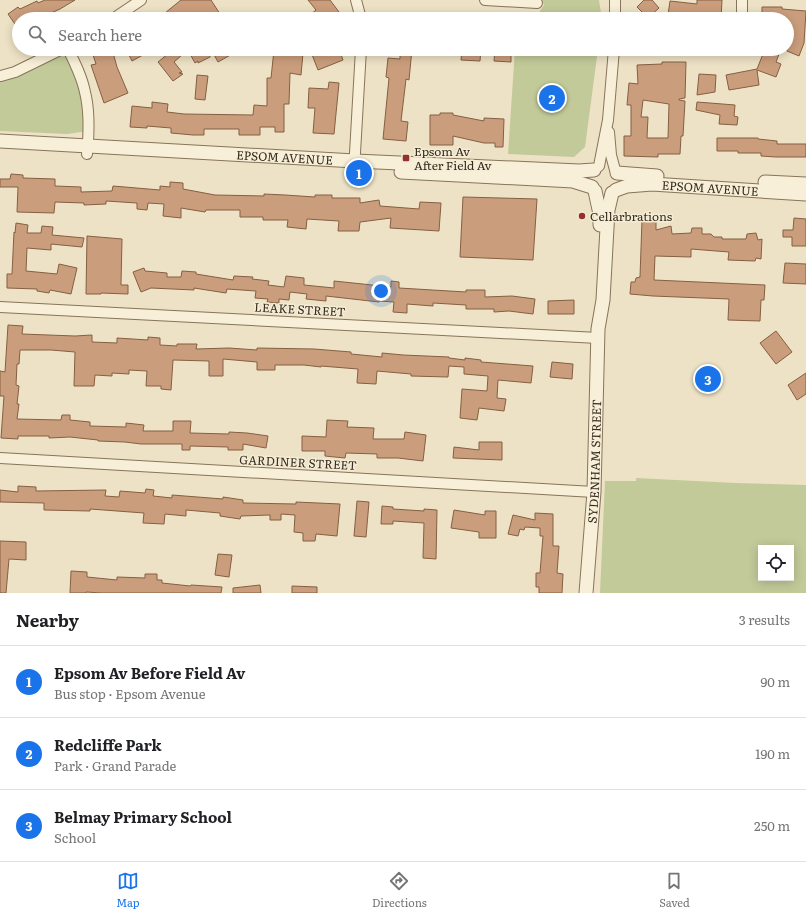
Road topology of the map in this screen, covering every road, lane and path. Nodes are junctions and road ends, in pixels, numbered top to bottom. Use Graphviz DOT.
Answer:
graph roads {
  1 [pos="141,0"];
  2 [pos="485,0"];
  3 [pos="615,0"];
  4 [pos="742,0"];
  5 [pos="358,1"];
  6 [pos="536,3"];
  7 [pos="123,12"];
  8 [pos="360,12"];
  9 [pos="615,12"];
  10 [pos="742,12"];
  11 [pos="48,56"];
  12 [pos="71,56"];
  13 [pos="361,56"];
  14 [pos="613,56"];
  15 [pos="1,76"];
  16 [pos="608,120"];
  17 [pos="0,141"];
  18 [pos="0,149"];
  19 [pos="87,150"];
  20 [pos="355,165"];
  21 [pos="597,168"];
  22 [pos="616,171"];
  23 [pos="806,184"];
  24 [pos="594,189"];
  25 [pos="614,191"];
  26 [pos="806,194"];
  27 [pos="0,306"];
  28 [pos="598,333"];
  29 [pos="0,458"];
  30 [pos="594,492"];
  31 [pos="586,593"];
  1 -- 7 [label="street"];
  2 -- 6 [label="street"];
  3 -- 9 [label="street"];
  4 -- 10 [label="street"];
  5 -- 8 [label="street"];
  11 -- 15 [label="street"];
  12 -- 19 [label="street"];
  13 -- 20 [label="street"];
  14 -- 16 [label="street"];
  16 -- 21 [label="street"];
  16 -- 22 [label="street"];
  17 -- 19 [label="street, EPSOM AVENUE"];
  18 -- 19 [label="street, EPSOM AVENUE"];
  19 -- 20 [label="street, EPSOM AVENUE"];
  20 -- 21 [label="street, EPSOM AVENUE"];
  20 -- 24 [label="street, EPSOM AVENUE"];
  21 -- 22 [label="street"];
  21 -- 24 [label="street"];
  22 -- 23 [label="street, EPSOM AVENUE"];
  22 -- 25 [label="street"];
  24 -- 25 [label="street"];
  24 -- 28 [label="street, SYDENHAM STREET"];
  25 -- 26 [label="street, EPSOM AVENUE"];
  25 -- 28 [label="street, SYDENHAM STREET"];
  27 -- 28 [label="street, LEAKE STREET"];
  28 -- 30 [label="street, SYDENHAM STREET"];
  29 -- 30 [label="street, GARDINER STREET"];
  30 -- 31 [label="street, SYDENHAM STREET"];
}
